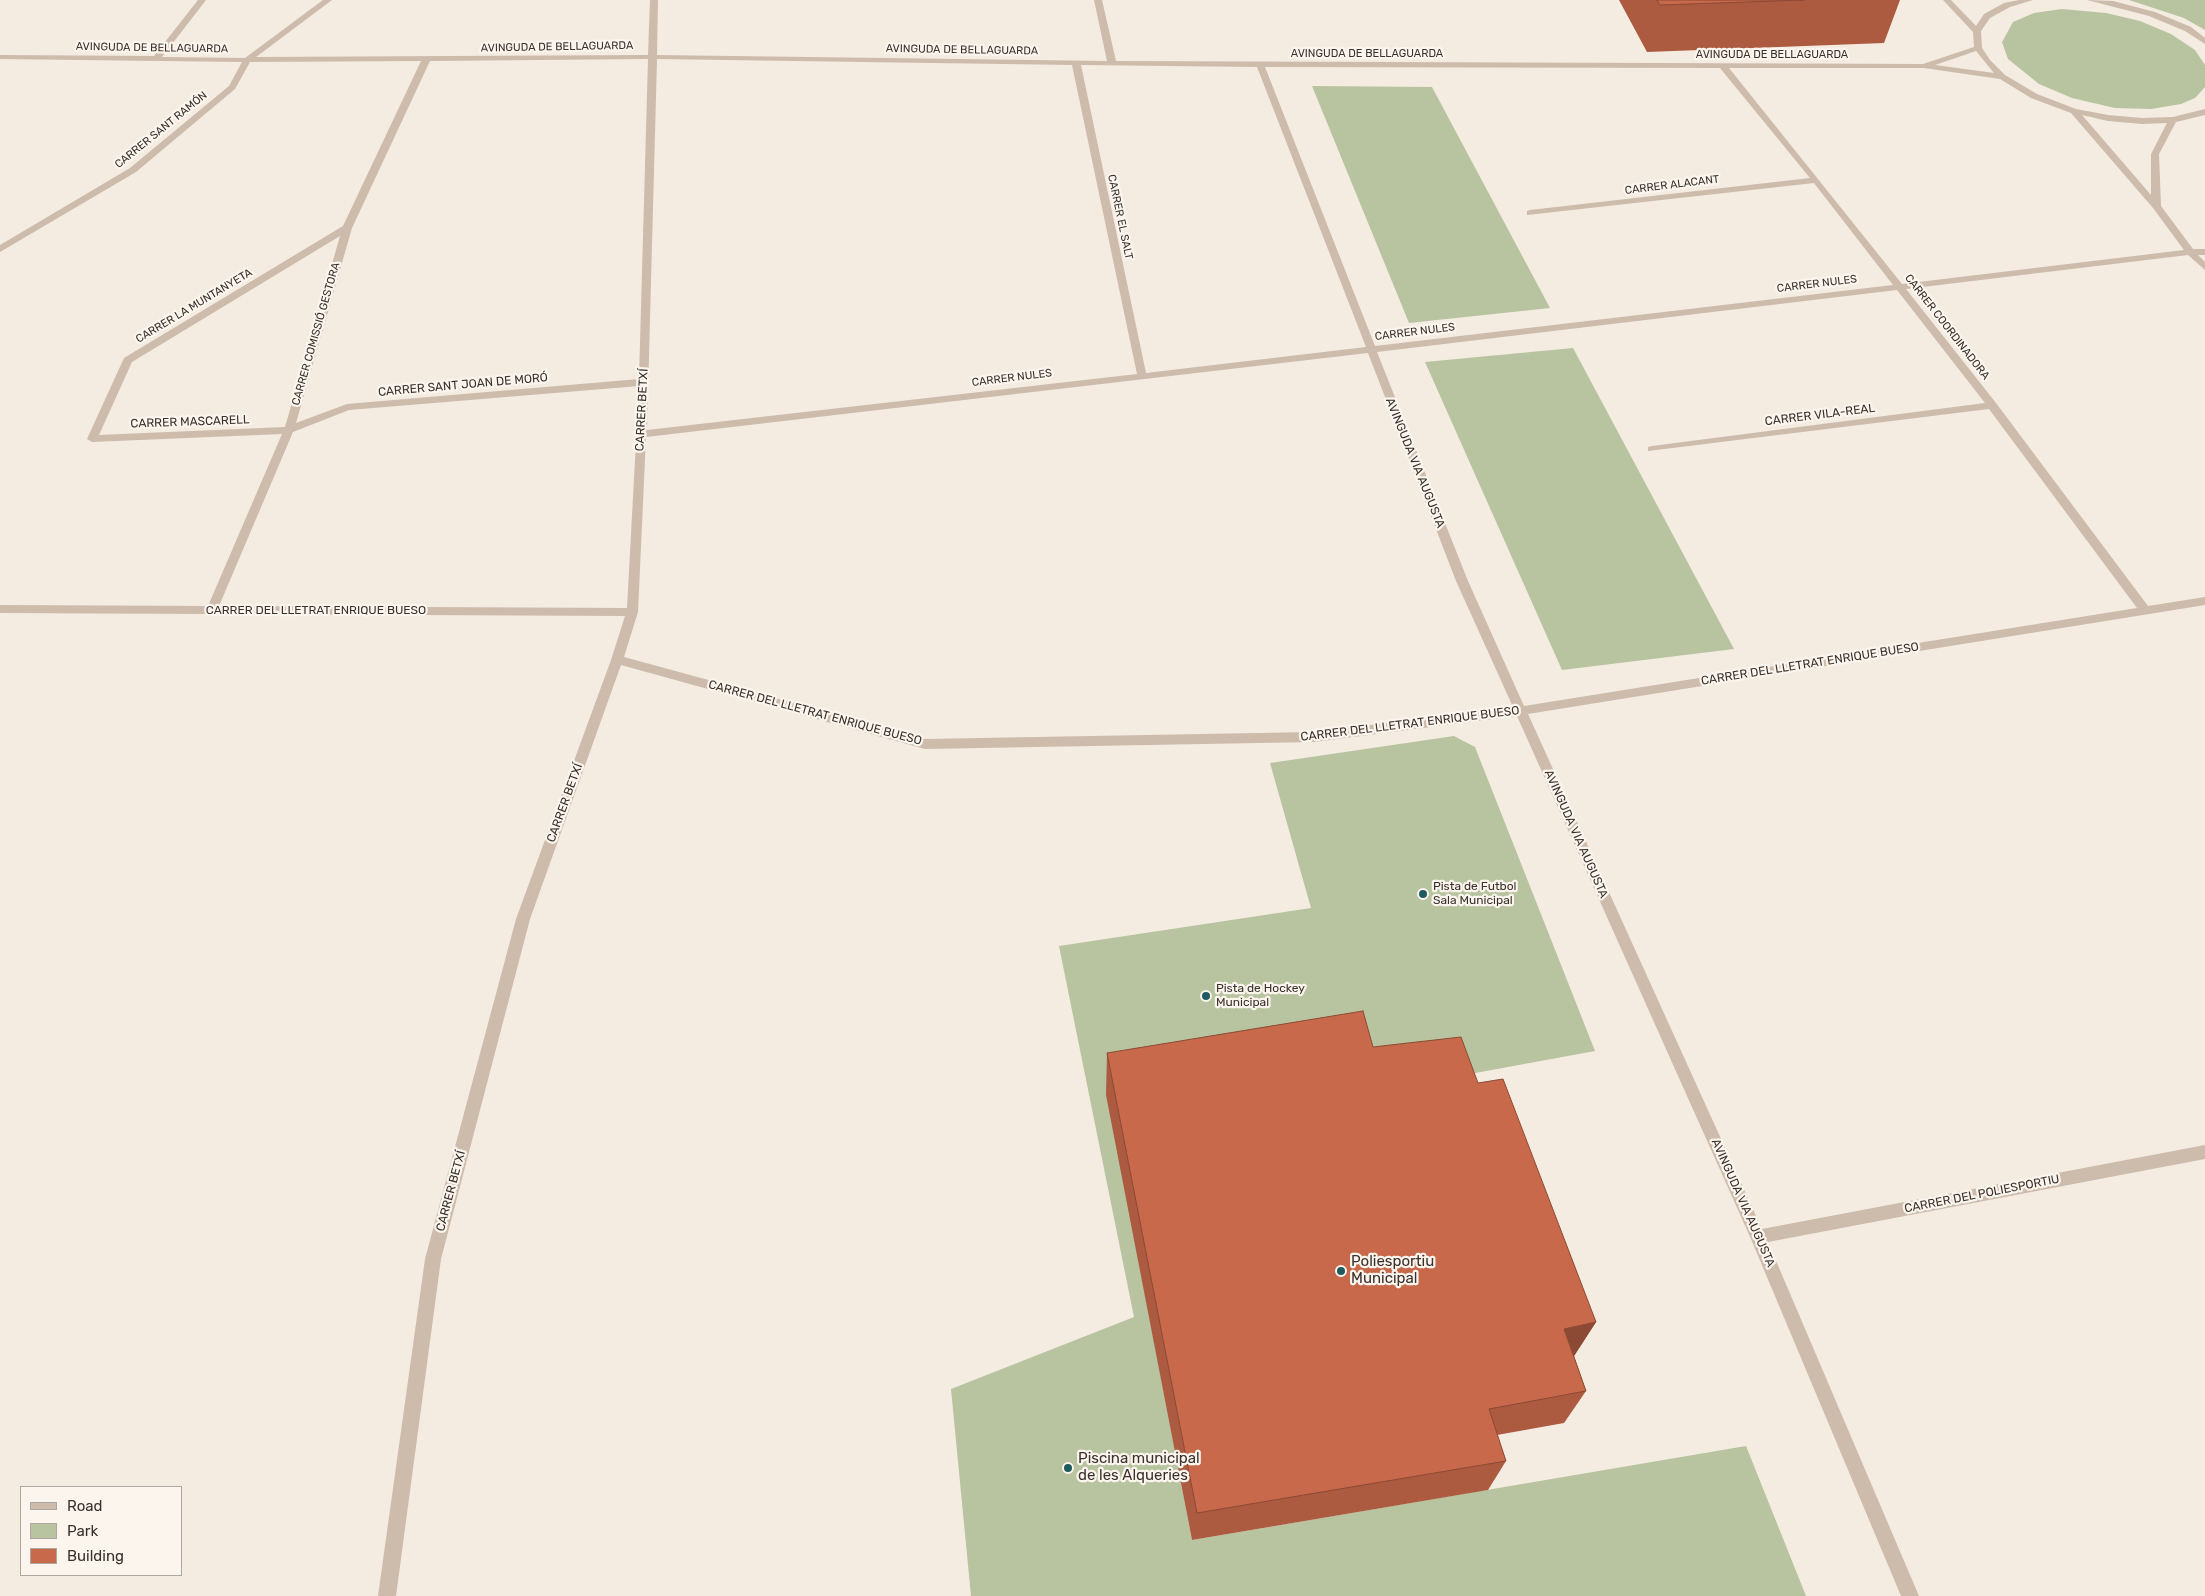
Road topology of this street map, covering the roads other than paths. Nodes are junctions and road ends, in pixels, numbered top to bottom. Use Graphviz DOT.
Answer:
graph roads {
  1 [pos="202,0"];
  2 [pos="328,0"];
  3 [pos="654,0"];
  4 [pos="1098,0"];
  5 [pos="1948,0"];
  6 [pos="2029,0"];
  7 [pos="2091,0"];
  8 [pos="1977,31"];
  9 [pos="2205,42"];
  10 [pos="1978,48"];
  11 [pos="0,57"];
  12 [pos="653,57"];
  13 [pos="156,59"];
  14 [pos="246,60"];
  15 [pos="426,60"];
  16 [pos="1076,63"];
  17 [pos="1112,63"];
  18 [pos="1260,65"];
  19 [pos="1723,66"];
  20 [pos="1924,66"];
  21 [pos="2002,77"];
  22 [pos="2074,111"];
  23 [pos="2205,112"];
  24 [pos="2173,120"];
  25 [pos="1816,180"];
  26 [pos="2156,206"];
  27 [pos="1530,213"];
  28 [pos="347,228"];
  29 [pos="0,249"];
  30 [pos="2190,252"];
  31 [pos="2205,252"];
  32 [pos="2205,267"];
  33 [pos="1899,287"];
  34 [pos="1370,350"];
  35 [pos="1142,376"];
  36 [pos="644,382"];
  37 [pos="1992,405"];
  38 [pos="289,430"];
  39 [pos="641,434"];
  40 [pos="92,439"];
  41 [pos="1652,449"];
  42 [pos="2205,601"];
  43 [pos="0,609"];
  44 [pos="2144,610"];
  45 [pos="211,611"];
  46 [pos="632,612"];
  47 [pos="618,660"];
  48 [pos="1521,711"];
  49 [pos="2205,1152"];
  50 [pos="1758,1237"];
  51 [pos="387,1596"];
  52 [pos="1910,1596"];
  1 -- 13 [label="street"];
  2 -- 14 [label="street"];
  3 -- 12 [label="street, CARRER BETXÍ"];
  4 -- 17 [label="street"];
  5 -- 8 [label="street"];
  6 -- 8 [label="street"];
  7 -- 9 [label="street"];
  8 -- 10 [label="street"];
  10 -- 20 [label="street, AVINGUDA DE BELLAGUARDA"];
  10 -- 21 [label="street"];
  11 -- 13 [label="street, AVINGUDA DE BELLAGUARDA"];
  12 -- 15 [label="street, AVINGUDA DE BELLAGUARDA"];
  12 -- 16 [label="street, AVINGUDA DE BELLAGUARDA"];
  12 -- 36 [label="street, CARRER BETXÍ"];
  13 -- 14 [label="street, AVINGUDA DE BELLAGUARDA"];
  14 -- 15 [label="street, AVINGUDA DE BELLAGUARDA"];
  14 -- 29 [label="street, CARRER SANT RAMÓN"];
  15 -- 28 [label="street, CARRER COMISSIÓ GESTORA"];
  16 -- 17 [label="street, AVINGUDA DE BELLAGUARDA"];
  16 -- 35 [label="street, CARRER EL SALT"];
  17 -- 18 [label="street, AVINGUDA DE BELLAGUARDA"];
  18 -- 19 [label="street, AVINGUDA DE BELLAGUARDA"];
  18 -- 34 [label="street, AVINGUDA VIA AUGUSTA"];
  19 -- 20 [label="street, AVINGUDA DE BELLAGUARDA"];
  19 -- 25 [label="street, CARRER COORDINADORA"];
  20 -- 21 [label="street, AVINGUDA DE BELLAGUARDA"];
  21 -- 22 [label="street"];
  22 -- 24 [label="street"];
  22 -- 26 [label="street"];
  23 -- 24 [label="street"];
  24 -- 26 [label="street"];
  25 -- 27 [label="street, CARRER ALACANT"];
  25 -- 33 [label="street, CARRER COORDINADORA"];
  26 -- 30 [label="street"];
  28 -- 38 [label="street, CARRER COMISSIÓ GESTORA"];
  28 -- 40 [label="street, CARRER LA MUNTANYETA"];
  30 -- 31 [label="street, CARRER NULES"];
  30 -- 32 [label="street"];
  30 -- 33 [label="street, CARRER NULES"];
  33 -- 34 [label="street, CARRER NULES"];
  33 -- 37 [label="street, CARRER COORDINADORA"];
  34 -- 35 [label="street, CARRER NULES"];
  34 -- 48 [label="street, AVINGUDA VIA AUGUSTA"];
  35 -- 39 [label="street, CARRER NULES"];
  36 -- 38 [label="street, CARRER SANT JOAN DE MORÓ"];
  36 -- 39 [label="street, CARRER BETXÍ"];
  37 -- 41 [label="street, CARRER VILA-REAL"];
  37 -- 44 [label="street, CARRER COORDINADORA"];
  38 -- 40 [label="street, CARRER MASCARELL"];
  38 -- 45 [label="street, CARRER COMISSIÓ GESTORA"];
  39 -- 46 [label="street, CARRER BETXÍ"];
  42 -- 44 [label="street, CARRER DEL LLETRAT ENRIQUE BUESO"];
  43 -- 45 [label="street, CARRER DEL LLETRAT ENRIQUE BUESO"];
  44 -- 48 [label="street, CARRER DEL LLETRAT ENRIQUE BUESO"];
  45 -- 46 [label="street, CARRER DEL LLETRAT ENRIQUE BUESO"];
  46 -- 47 [label="street, CARRER BETXÍ"];
  47 -- 48 [label="street, CARRER DEL LLETRAT ENRIQUE BUESO"];
  47 -- 51 [label="street, CARRER BETXÍ"];
  48 -- 50 [label="street, AVINGUDA VIA AUGUSTA"];
  49 -- 50 [label="street, CARRER DEL POLIESPORTIU"];
  50 -- 52 [label="street, AVINGUDA VIA AUGUSTA"];
}
